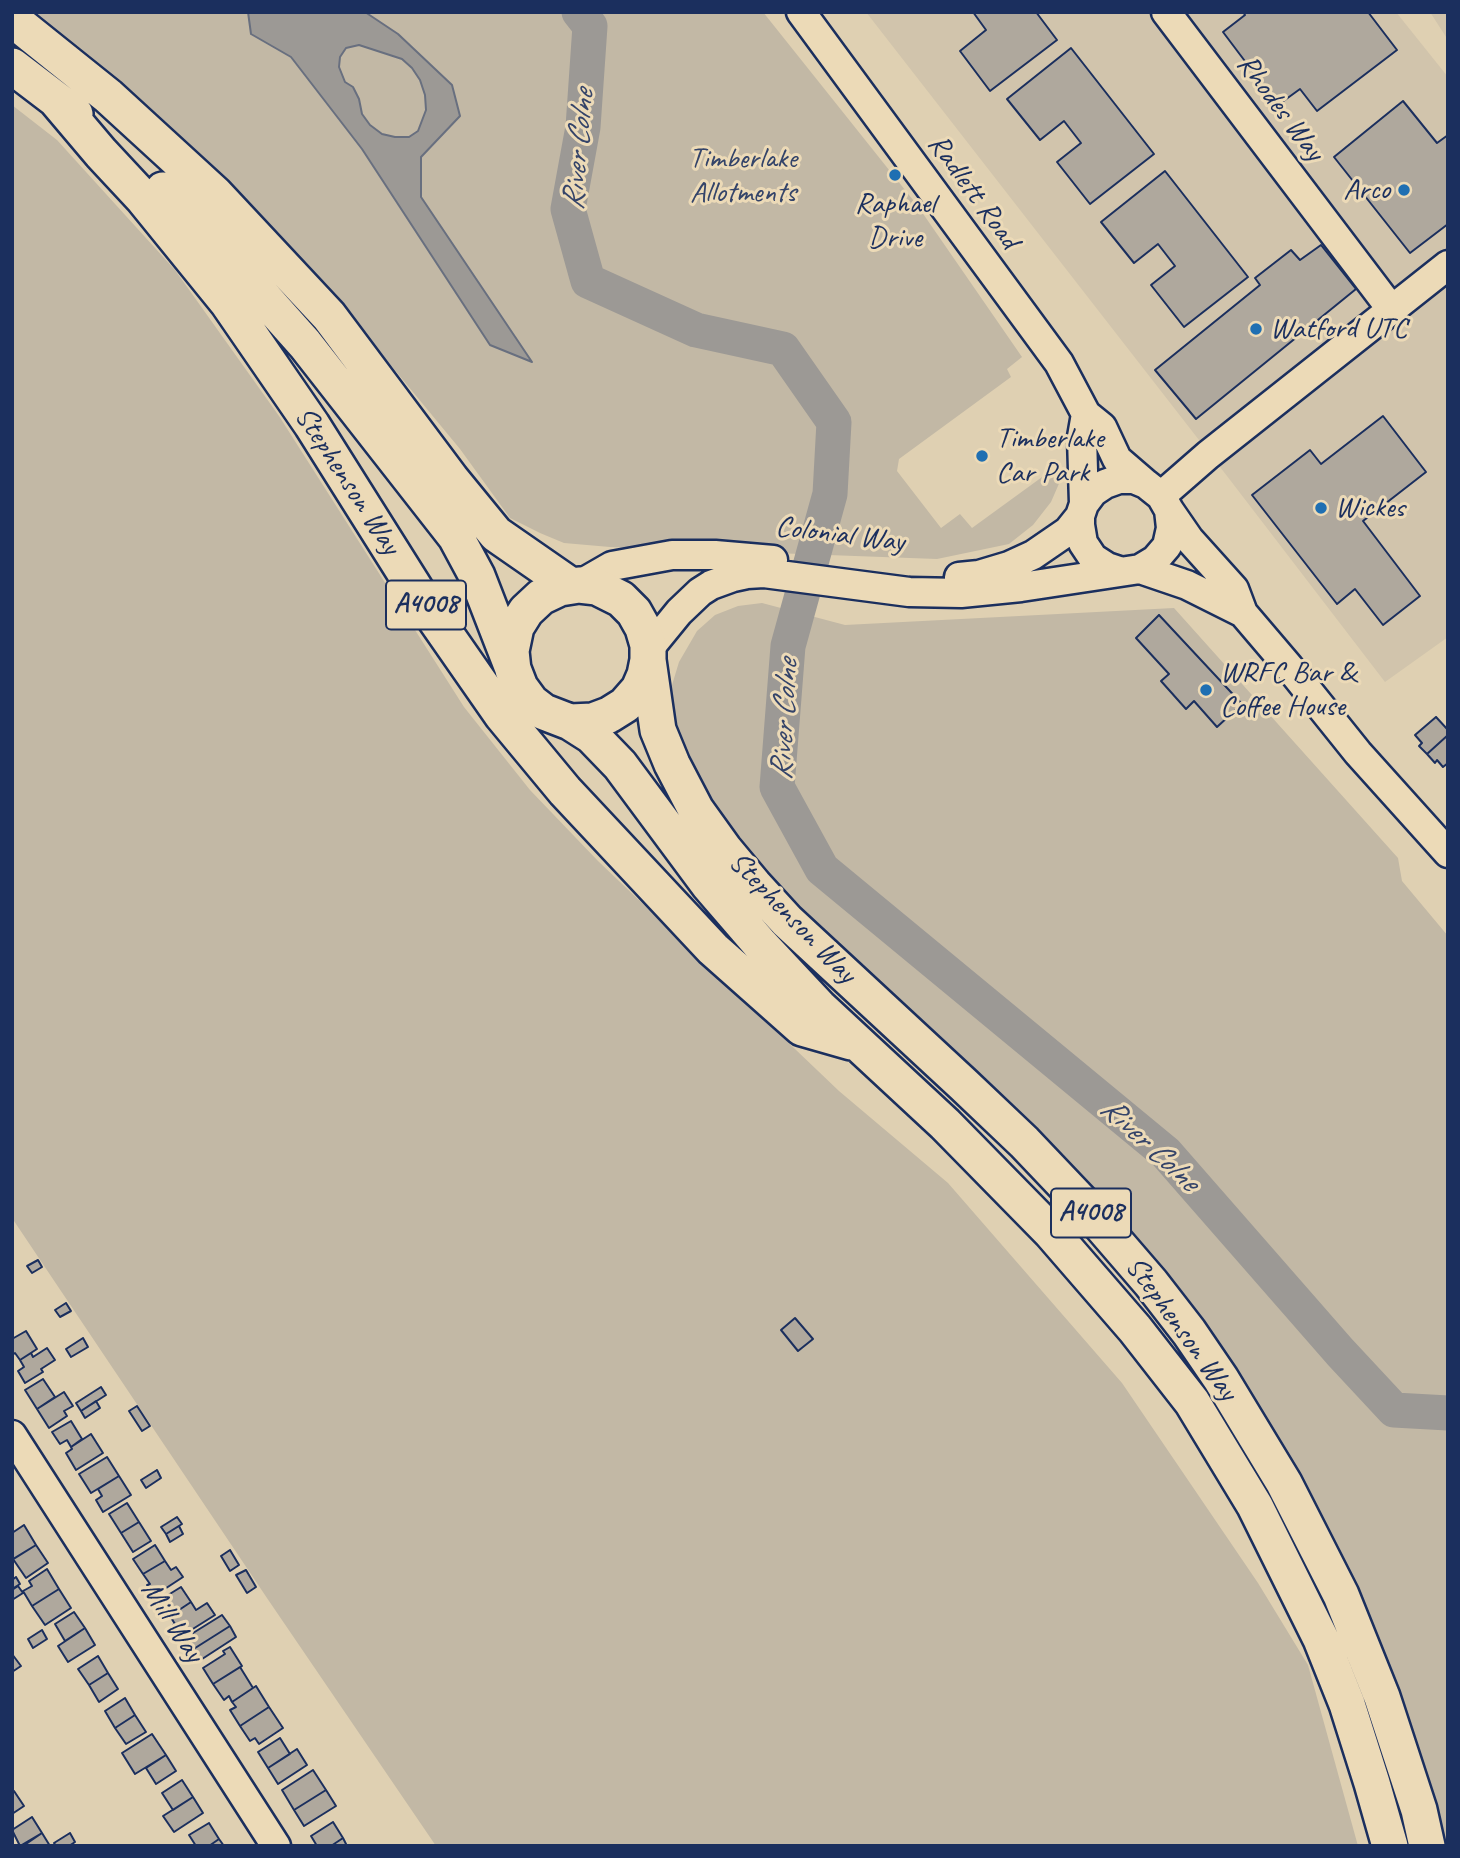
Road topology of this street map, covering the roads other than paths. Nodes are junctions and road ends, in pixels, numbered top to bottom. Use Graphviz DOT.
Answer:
graph roads {
  1 [pos="801,12"];
  2 [pos="1166,12"];
  3 [pos="12,19"];
  4 [pos="12,66"];
  5 [pos="57,101"];
  6 [pos="1448,265"];
  7 [pos="1392,310"];
  8 [pos="1086,414"];
  9 [pos="1159,496"];
  10 [pos="1082,510"];
  11 [pos="765,566"];
  12 [pos="1129,570"];
  13 [pos="869,580"];
  14 [pos="575,586"];
  15 [pos="1243,613"];
  16 [pos="648,655"];
  17 [pos="513,670"];
  18 [pos="570,722"];
  19 [pos="1448,853"];
  20 [pos="858,1044"];
  21 [pos="12,1435"];
  22 [pos="276,1846"];
  23 [pos="1390,1846"];
  24 [pos="1427,1846"];
  1 -- 8 [label="street, Radlett Road"];
  2 -- 7 [label="street, Rhodes Way"];
  3 -- 14 [label="main road"];
  4 -- 5 [label="main road, Stephenson Way / A4008"];
  5 -- 17 [label="main road, Stephenson Way"];
  5 -- 20 [label="main road, Stephenson Way / A4008"];
  6 -- 7 [label="street"];
  7 -- 9 [label="street"];
  8 -- 9 [label="street, Radlett Road"];
  8 -- 10 [label="street"];
  9 -- 10 [label="street"];
  9 -- 12 [label="street"];
  9 -- 15 [label="street, Radlett Road"];
  10 -- 12 [label="street"];
  10 -- 13 [label="street, Colonial Way"];
  11 -- 13 [label="street, Colonial Way"];
  11 -- 14 [label="street, Colonial Way"];
  11 -- 16 [label="street, Colonial Way"];
  12 -- 13 [label="street, Colonial Way"];
  12 -- 15 [label="street, Radlett Road"];
  14 -- 16 [label="main road"];
  14 -- 17 [label="main road"];
  15 -- 19 [label="street, Radlett Road"];
  16 -- 18 [label="main road"];
  16 -- 24 [label="main road, Stephenson Way / A4008"];
  17 -- 18 [label="main road"];
  18 -- 20 [label="main road, Stephenson Way"];
  20 -- 23 [label="main road, Stephenson Way / A4008"];
  21 -- 22 [label="street, Mill Way"];
}
